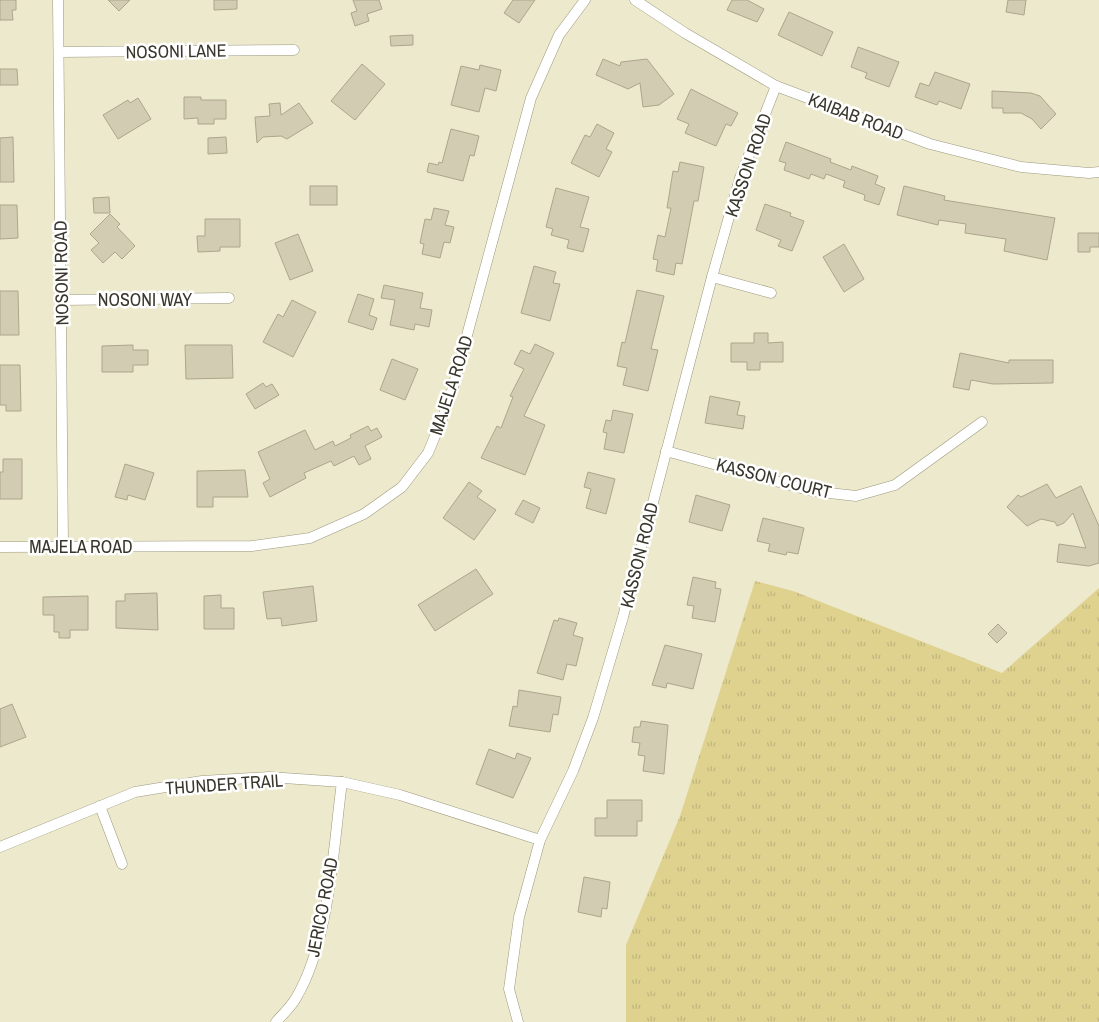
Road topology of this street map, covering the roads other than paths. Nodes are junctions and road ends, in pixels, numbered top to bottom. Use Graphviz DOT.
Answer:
graph roads {
  1 [pos="58,0"];
  2 [pos="585,0"];
  3 [pos="635,0"];
  4 [pos="294,50"];
  5 [pos="59,52"];
  6 [pos="776,86"];
  7 [pos="1099,172"];
  8 [pos="712,277"];
  9 [pos="771,293"];
  10 [pos="230,298"];
  11 [pos="61,300"];
  12 [pos="982,422"];
  13 [pos="666,451"];
  14 [pos="63,546"];
  15 [pos="0,547"];
  16 [pos="342,782"];
  17 [pos="100,806"];
  18 [pos="540,840"];
  19 [pos="0,847"];
  20 [pos="122,864"];
  21 [pos="276,1022"];
  22 [pos="518,1022"];
  1 -- 5 [label="street, NOSONI ROAD"];
  2 -- 14 [label="street, MAJELA ROAD"];
  3 -- 6 [label="street, KAIBAB ROAD"];
  4 -- 5 [label="street, NOSONI LANE"];
  5 -- 11 [label="street, NOSONI ROAD"];
  6 -- 7 [label="street, KAIBAB ROAD"];
  6 -- 8 [label="street, KASSON ROAD"];
  8 -- 9 [label="street"];
  8 -- 13 [label="street, KASSON ROAD"];
  10 -- 11 [label="street, NOSONI WAY"];
  11 -- 14 [label="street, NOSONI ROAD"];
  12 -- 13 [label="street, KASSON COURT"];
  13 -- 18 [label="street, KASSON ROAD"];
  14 -- 15 [label="street, MAJELA ROAD"];
  16 -- 17 [label="street, THUNDER TRAIL"];
  16 -- 18 [label="street, THUNDER TRAIL"];
  16 -- 21 [label="street, JERICO ROAD"];
  17 -- 19 [label="street, THUNDER TRAIL"];
  17 -- 20 [label="street"];
  18 -- 22 [label="street, KASSON ROAD"];
}
